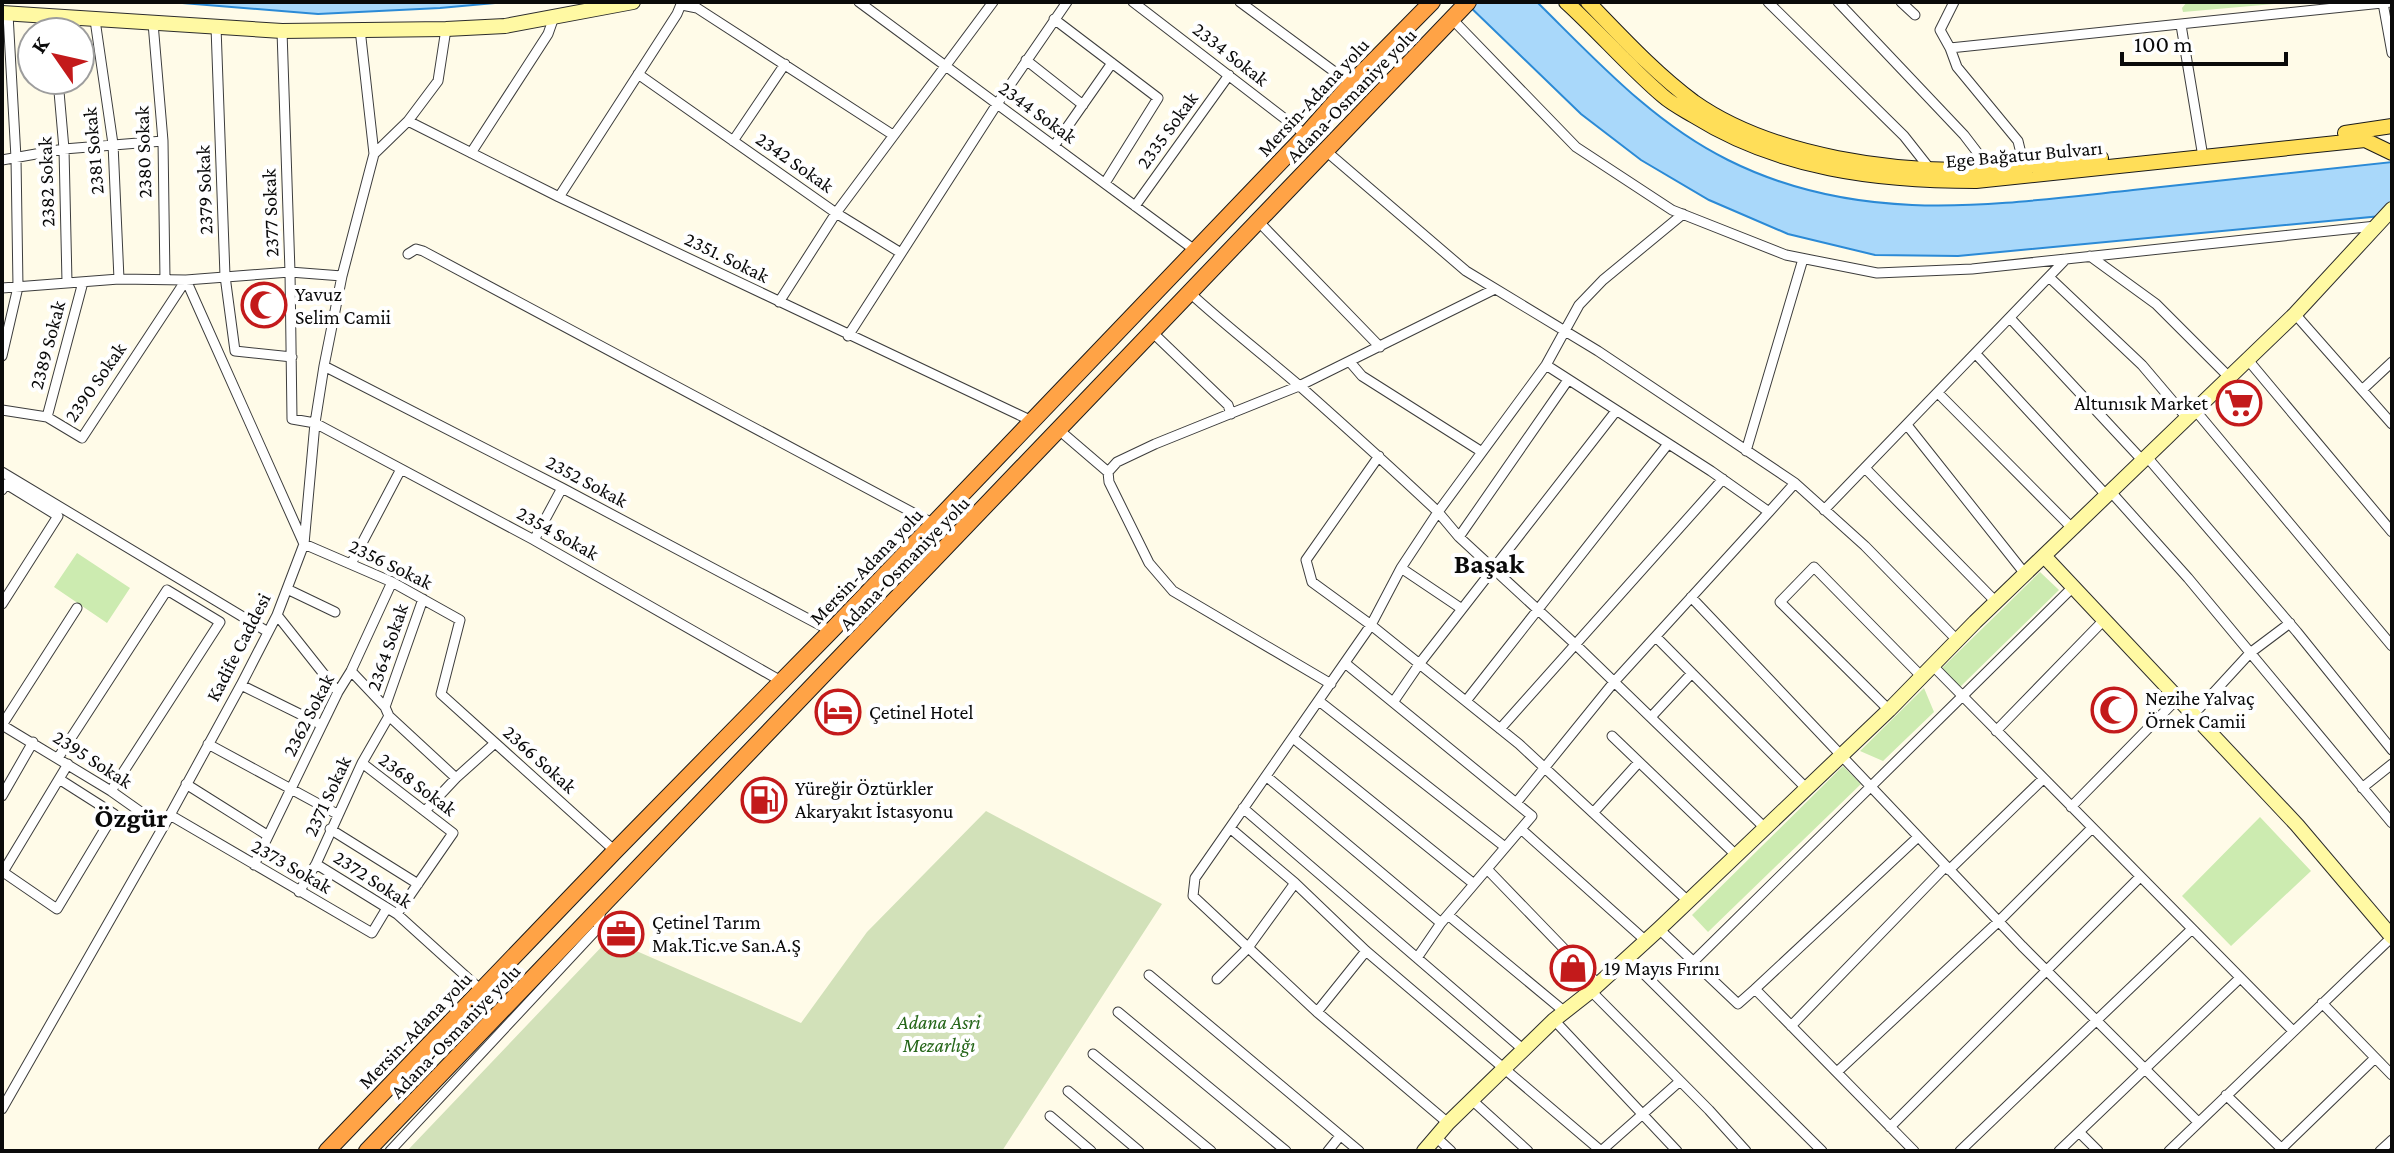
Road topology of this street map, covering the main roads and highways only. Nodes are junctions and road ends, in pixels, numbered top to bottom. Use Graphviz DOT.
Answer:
graph roads {
  1 [pos="633,2"];
  2 [pos="1468,2"];
  3 [pos="1566,2"];
  4 [pos="1588,2"];
  5 [pos="1430,3"];
  6 [pos="96,20"];
  7 [pos="2392,126"];
  8 [pos="2203,152"];
  9 [pos="2392,153"];
  10 [pos="2392,209"];
  11 [pos="2392,224"];
  12 [pos="2376,226"];
  13 [pos="2045,557"];
  14 [pos="2392,937"];
  15 [pos="327,1151"];
  16 [pos="367,1151"];
  17 [pos="1424,1151"];
  1 -- 6 [label="main road"];
  2 -- 16 [label="highway, Adana-Osmaniye yolu"];
  3 -- 8 [label="main road, Ege Bağatur Bulvarı"];
  4 -- 8 [label="main road, Ege Bağatur Bulvarı"];
  5 -- 15 [label="highway, Mersin-Adana yolu"];
  7 -- 8 [label="main road, Ege Bağatur Bulvarı"];
  8 -- 9 [label="main road, Ege Bağatur Bulvarı"];
  10 -- 12 [label="main road"];
  11 -- 12 [label="main road"];
  12 -- 13 [label="main road"];
  13 -- 14 [label="main road"];
  13 -- 17 [label="main road"];
}
